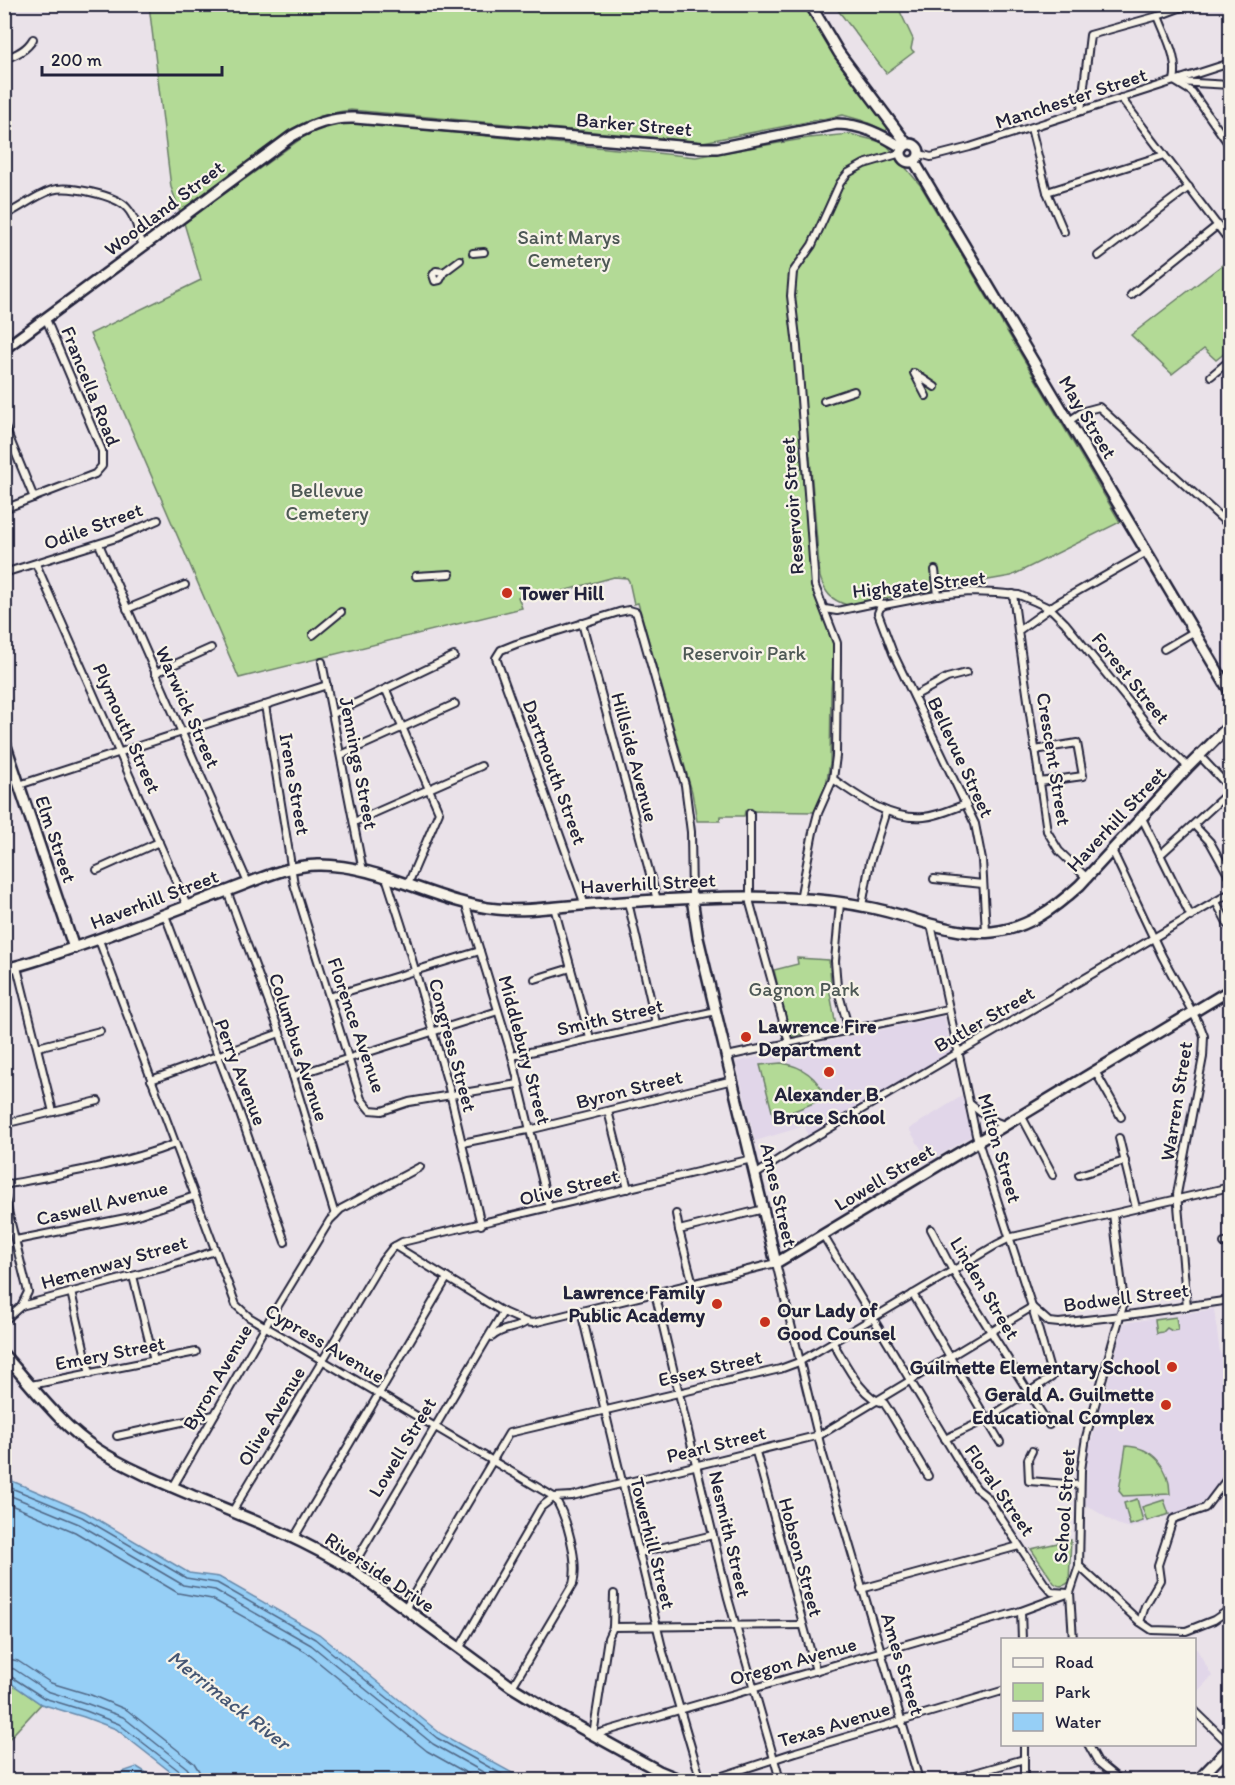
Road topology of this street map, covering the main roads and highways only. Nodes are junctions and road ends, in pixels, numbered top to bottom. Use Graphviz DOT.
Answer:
graph roads {
  1 [pos="810,4"];
  2 [pos="355,118"];
  3 [pos="904,148"];
  4 [pos="917,158"];
  5 [pos="4,349"];
  6 [pos="1230,692"];
  7 [pos="1230,725"];
  8 [pos="4,740"];
  9 [pos="692,898"];
  10 [pos="74,948"];
  11 [pos="4,969"];
  12 [pos="1230,990"];
  13 [pos="776,1263"];
  14 [pos="4,1355"];
  15 [pos="1230,1746"];
  16 [pos="681,1780"];
  17 [pos="1198,1780"];
  1 -- 3 [label="main road"];
  2 -- 3 [label="main road, Barker Street"];
  2 -- 5 [label="main road, Woodland Street"];
  3 -- 4 [label="main road"];
  3 -- 4 [label="main road"];
  4 -- 6 [label="main road, May Street"];
  7 -- 9 [label="main road, Haverhill Street"];
  8 -- 10 [label="main road, Elm Street"];
  9 -- 10 [label="main road, Haverhill Street"];
  9 -- 13 [label="main road, Ames Street"];
  10 -- 11 [label="main road, Haverhill Street"];
  12 -- 13 [label="main road, Lowell Street"];
  14 -- 16 [label="main road, Riverside Drive"];
  15 -- 17 [label="main road"];
}
